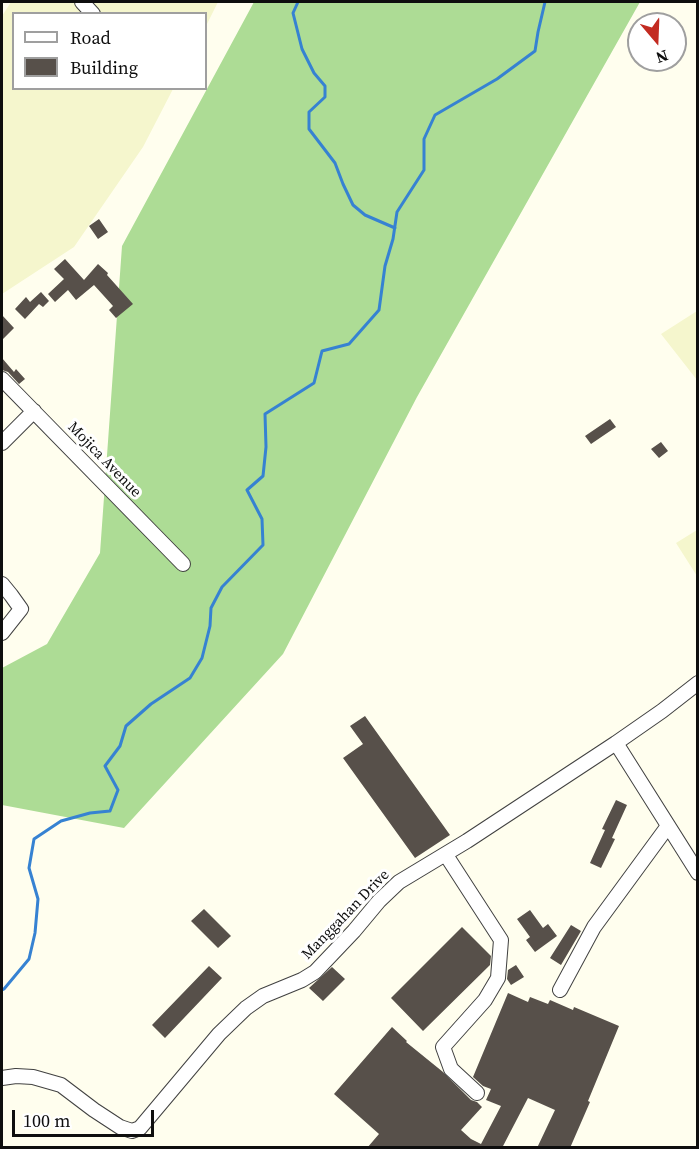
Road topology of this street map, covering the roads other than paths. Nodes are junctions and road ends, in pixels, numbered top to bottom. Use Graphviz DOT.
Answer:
graph roads {
  1 [pos="2,379"];
  2 [pos="33,411"];
  3 [pos="2,443"];
  4 [pos="183,564"];
  5 [pos="2,584"];
  6 [pos="2,633"];
  7 [pos="698,683"];
  8 [pos="616,743"];
  9 [pos="668,826"];
  10 [pos="446,855"];
  11 [pos="698,873"];
  12 [pos="560,990"];
  13 [pos="2,1078"];
  14 [pos="477,1094"];
  1 -- 2 [label="street, Mojica Avenue"];
  2 -- 3 [label="street"];
  2 -- 4 [label="street, Mojica Avenue"];
  5 -- 6 [label="street"];
  7 -- 8 [label="street, Manggahan Drive"];
  8 -- 9 [label="street"];
  8 -- 10 [label="street, Manggahan Drive"];
  9 -- 11 [label="street"];
  9 -- 12 [label="street"];
  10 -- 13 [label="street, Manggahan Drive"];
  10 -- 14 [label="street"];
}
